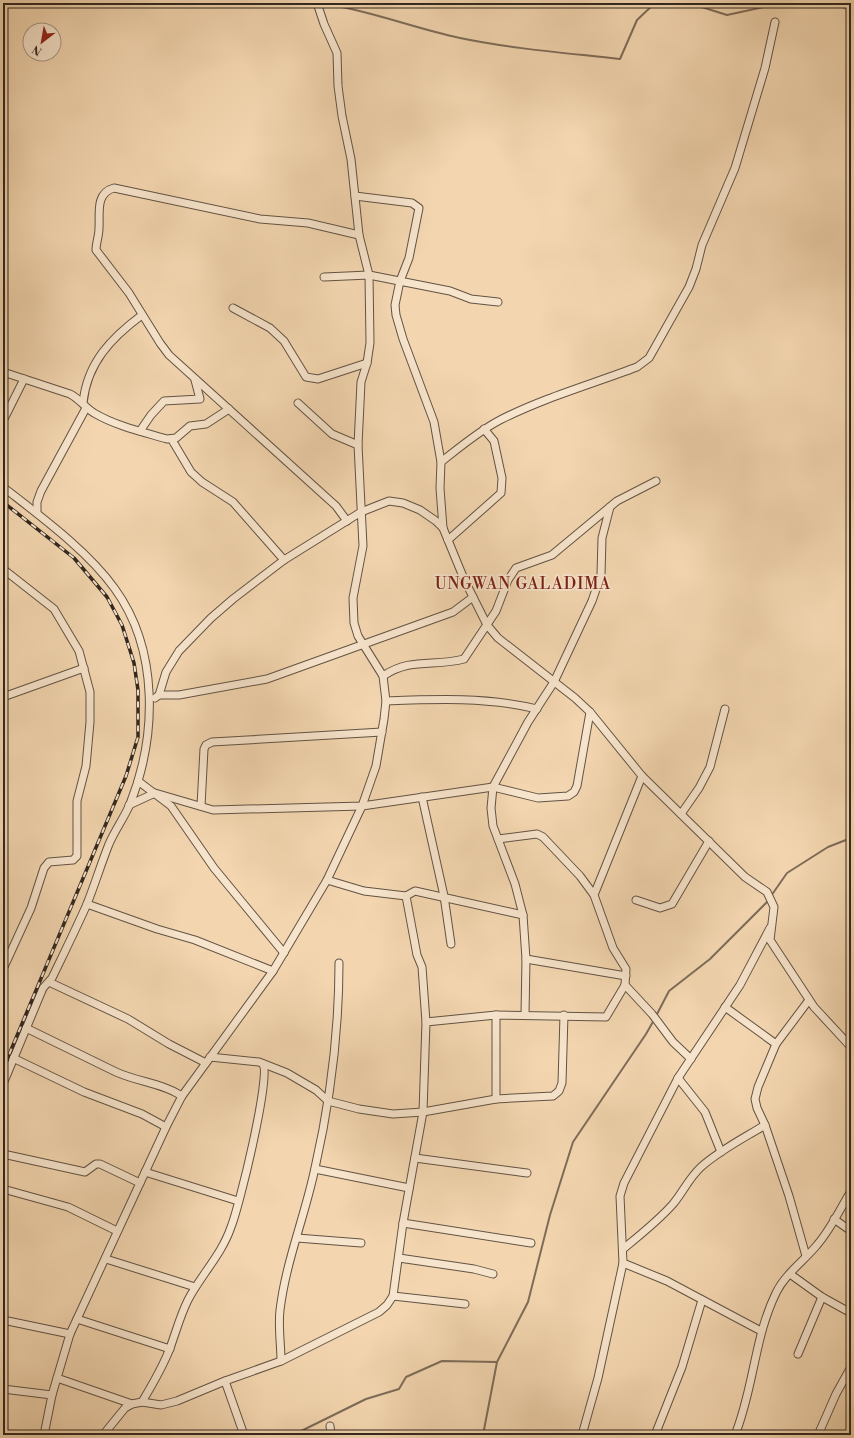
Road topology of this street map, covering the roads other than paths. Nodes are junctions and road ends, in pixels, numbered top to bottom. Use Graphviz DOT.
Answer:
graph roads {
  1 [pos="317,3"];
  2 [pos="775,22"];
  3 [pos="356,196"];
  4 [pos="359,235"];
  5 [pos="369,275"];
  6 [pos="324,277"];
  7 [pos="400,281"];
  8 [pos="498,302"];
  9 [pos="233,308"];
  10 [pos="142,316"];
  11 [pos="367,363"];
  12 [pos="3,372"];
  13 [pos="194,378"];
  14 [pos="24,379"];
  15 [pos="298,403"];
  16 [pos="84,405"];
  17 [pos="229,410"];
  18 [pos="3,422"];
  19 [pos="484,429"];
  20 [pos="140,431"];
  21 [pos="172,440"];
  22 [pos="358,445"];
  23 [pos="441,462"];
  24 [pos="656,481"];
  25 [pos="3,487"];
  26 [pos="610,507"];
  27 [pos="361,512"];
  28 [pos="37,513"];
  29 [pos="347,521"];
  30 [pos="443,528"];
  31 [pos="448,540"];
  32 [pos="284,560"];
  33 [pos="3,569"];
  34 [pos="473,597"];
  35 [pos="487,625"];
  36 [pos="362,645"];
  37 [pos="84,668"];
  38 [pos="383,676"];
  39 [pos="554,682"];
  40 [pos="158,695"];
  41 [pos="3,697"];
  42 [pos="150,701"];
  43 [pos="386,701"];
  44 [pos="537,709"];
  45 [pos="725,709"];
  46 [pos="590,712"];
  47 [pos="382,732"];
  48 [pos="642,776"];
  49 [pos="138,781"];
  50 [pos="493,787"];
  51 [pos="155,793"];
  52 [pos="422,797"];
  53 [pos="129,805"];
  54 [pos="200,806"];
  55 [pos="362,806"];
  56 [pos="681,814"];
  57 [pos="498,839"];
  58 [pos="709,841"];
  59 [pos="327,880"];
  60 [pos="594,895"];
  61 [pos="406,896"];
  62 [pos="444,896"];
  63 [pos="636,900"];
  64 [pos="87,904"];
  65 [pos="523,915"];
  66 [pos="771,926"];
  67 [pos="451,944"];
  68 [pos="284,953"];
  69 [pos="526,959"];
  70 [pos="339,963"];
  71 [pos="3,969"];
  72 [pos="273,971"];
  73 [pos="626,976"];
  74 [pos="49,982"];
  75 [pos="625,985"];
  76 [pos="809,1000"];
  77 [pos="725,1007"];
  78 [pos="496,1015"];
  79 [pos="525,1015"];
  80 [pos="564,1015"];
  81 [pos="426,1022"];
  82 [pos="26,1028"];
  83 [pos="776,1044"];
  84 [pos="851,1047"];
  85 [pos="13,1058"];
  86 [pos="691,1059"];
  87 [pos="208,1060"];
  88 [pos="263,1064"];
  89 [pos="678,1078"];
  90 [pos="3,1084"];
  91 [pos="182,1096"];
  92 [pos="496,1099"];
  93 [pos="328,1101"];
  94 [pos="424,1112"];
  95 [pos="765,1125"];
  96 [pos="166,1128"];
  97 [pos="721,1152"];
  98 [pos="3,1154"];
  99 [pos="415,1158"];
  100 [pos="315,1169"];
  101 [pos="145,1172"];
  102 [pos="527,1173"];
  103 [pos="140,1183"];
  104 [pos="409,1188"];
  105 [pos="3,1189"];
  106 [pos="850,1193"];
  107 [pos="238,1202"];
  108 [pos="834,1219"];
  109 [pos="403,1223"];
  110 [pos="118,1231"];
  111 [pos="851,1231"];
  112 [pos="297,1238"];
  113 [pos="361,1243"];
  114 [pos="531,1243"];
  115 [pos="623,1249"];
  116 [pos="806,1256"];
  117 [pos="399,1258"];
  118 [pos="106,1259"];
  119 [pos="623,1263"];
  120 [pos="493,1274"];
  121 [pos="790,1274"];
  122 [pos="195,1287"];
  123 [pos="393,1296"];
  124 [pos="822,1298"];
  125 [pos="702,1300"];
  126 [pos="465,1304"];
  127 [pos="851,1313"];
  128 [pos="77,1319"];
  129 [pos="3,1320"];
  130 [pos="761,1331"];
  131 [pos="70,1334"];
  132 [pos="170,1349"];
  133 [pos="798,1354"];
  134 [pos="281,1361"];
  135 [pos="851,1367"];
  136 [pos="57,1378"];
  137 [pos="225,1381"];
  138 [pos="3,1389"];
  139 [pos="52,1396"];
  140 [pos="142,1402"];
  141 [pos="132,1404"];
  142 [pos="330,1426"];
  143 [pos="108,1433"];
  144 [pos="44,1435"];
  145 [pos="244,1435"];
  146 [pos="331,1435"];
  147 [pos="582,1435"];
  148 [pos="655,1435"];
  149 [pos="735,1435"];
  150 [pos="818,1435"];
  1 -- 3 [label="street"];
  2 -- 19 [label="street"];
  3 -- 4 [label="street"];
  3 -- 7 [label="street"];
  4 -- 5 [label="street"];
  4 -- 10 [label="street"];
  5 -- 6 [label="street"];
  5 -- 7 [label="street"];
  5 -- 11 [label="street"];
  7 -- 8 [label="street"];
  7 -- 23 [label="street"];
  9 -- 11 [label="street"];
  10 -- 13 [label="street"];
  10 -- 16 [label="street"];
  11 -- 22 [label="street"];
  12 -- 14 [label="street"];
  13 -- 17 [label="street"];
  13 -- 20 [label="street"];
  14 -- 16 [label="street"];
  14 -- 18 [label="street"];
  15 -- 22 [label="street"];
  16 -- 20 [label="street"];
  16 -- 28 [label="street"];
  17 -- 21 [label="street"];
  17 -- 29 [label="street"];
  19 -- 23 [label="street"];
  19 -- 31 [label="street"];
  20 -- 21 [label="street"];
  21 -- 32 [label="street"];
  22 -- 27 [label="street"];
  23 -- 30 [label="street"];
  24 -- 26 [label="street"];
  25 -- 28 [label="street"];
  26 -- 35 [label="street"];
  26 -- 39 [label="street"];
  27 -- 29 [label="street"];
  27 -- 30 [label="street"];
  27 -- 36 [label="street"];
  28 -- 42 [label="street"];
  29 -- 32 [label="street"];
  30 -- 31 [label="street"];
  31 -- 34 [label="street"];
  32 -- 40 [label="street"];
  33 -- 37 [label="street"];
  34 -- 35 [label="street"];
  34 -- 36 [label="street"];
  35 -- 38 [label="street"];
  35 -- 39 [label="street"];
  36 -- 38 [label="street"];
  36 -- 40 [label="street"];
  37 -- 41 [label="street"];
  37 -- 71 [label="street"];
  38 -- 43 [label="street"];
  39 -- 44 [label="street"];
  39 -- 46 [label="street"];
  40 -- 42 [label="street"];
  42 -- 49 [label="street"];
  43 -- 44 [label="street"];
  43 -- 47 [label="street"];
  44 -- 50 [label="street"];
  45 -- 56 [label="street"];
  46 -- 48 [label="street"];
  46 -- 50 [label="street"];
  47 -- 54 [label="street"];
  47 -- 55 [label="street"];
  48 -- 56 [label="street"];
  48 -- 60 [label="street"];
  49 -- 51 [label="street"];
  49 -- 53 [label="street"];
  50 -- 52 [label="street"];
  50 -- 57 [label="street"];
  51 -- 53 [label="street"];
  51 -- 54 [label="street"];
  51 -- 68 [label="street"];
  52 -- 55 [label="street"];
  52 -- 62 [label="street"];
  53 -- 64 [label="street"];
  54 -- 55 [label="street"];
  55 -- 59 [label="street"];
  56 -- 58 [label="street"];
  57 -- 60 [label="street"];
  57 -- 65 [label="street"];
  58 -- 63 [label="street"];
  58 -- 66 [label="street"];
  59 -- 61 [label="street"];
  59 -- 68 [label="street"];
  60 -- 73 [label="street"];
  61 -- 62 [label="street"];
  61 -- 81 [label="street"];
  62 -- 65 [label="street"];
  62 -- 67 [label="street"];
  64 -- 72 [label="street"];
  64 -- 74 [label="street"];
  65 -- 69 [label="street"];
  66 -- 76 [label="street"];
  66 -- 77 [label="street"];
  68 -- 72 [label="street"];
  69 -- 73 [label="street"];
  69 -- 79 [label="street"];
  70 -- 93 [label="street"];
  72 -- 87 [label="street"];
  73 -- 75 [label="street"];
  74 -- 82 [label="street"];
  74 -- 87 [label="street"];
  75 -- 80 [label="street"];
  75 -- 86 [label="street"];
  76 -- 83 [label="street"];
  76 -- 84 [label="street"];
  77 -- 83 [label="street"];
  77 -- 86 [label="street"];
  78 -- 79 [label="street"];
  78 -- 81 [label="street"];
  78 -- 92 [label="street"];
  79 -- 80 [label="street"];
  80 -- 92 [label="street"];
  81 -- 94 [label="street"];
  82 -- 85 [label="street"];
  82 -- 91 [label="street"];
  83 -- 95 [label="street"];
  85 -- 90 [label="street"];
  85 -- 96 [label="street"];
  86 -- 89 [label="street"];
  87 -- 88 [label="street"];
  87 -- 91 [label="street"];
  88 -- 93 [label="street"];
  88 -- 107 [label="street"];
  89 -- 97 [label="street"];
  89 -- 115 [label="street"];
  91 -- 96 [label="street"];
  92 -- 94 [label="street"];
  93 -- 94 [label="street"];
  93 -- 100 [label="street"];
  94 -- 99 [label="street"];
  95 -- 97 [label="street"];
  95 -- 116 [label="street"];
  96 -- 101 [label="street"];
  97 -- 115 [label="street"];
  98 -- 103 [label="street"];
  99 -- 102 [label="street"];
  99 -- 104 [label="street"];
  100 -- 104 [label="street"];
  100 -- 112 [label="street"];
  101 -- 103 [label="street"];
  101 -- 107 [label="street"];
  103 -- 110 [label="street"];
  104 -- 109 [label="street"];
  105 -- 110 [label="street"];
  106 -- 108 [label="street"];
  107 -- 122 [label="street"];
  108 -- 111 [label="street"];
  108 -- 116 [label="street"];
  109 -- 114 [label="street"];
  109 -- 117 [label="street"];
  110 -- 118 [label="street"];
  112 -- 113 [label="street"];
  112 -- 134 [label="street"];
  115 -- 119 [label="street"];
  116 -- 121 [label="street"];
  117 -- 120 [label="street"];
  117 -- 123 [label="street"];
  118 -- 122 [label="street"];
  118 -- 128 [label="street"];
  119 -- 125 [label="street"];
  119 -- 147 [label="street"];
  121 -- 124 [label="street"];
  121 -- 130 [label="street"];
  122 -- 132 [label="street"];
  123 -- 126 [label="street"];
  123 -- 134 [label="street"];
  124 -- 127 [label="street"];
  124 -- 133 [label="street"];
  125 -- 130 [label="street"];
  125 -- 148 [label="street"];
  128 -- 131 [label="street"];
  128 -- 132 [label="street"];
  129 -- 131 [label="street"];
  130 -- 149 [label="street"];
  131 -- 136 [label="street"];
  132 -- 140 [label="street"];
  134 -- 137 [label="street"];
  135 -- 150 [label="street"];
  136 -- 139 [label="street"];
  136 -- 141 [label="street"];
  137 -- 140 [label="street"];
  137 -- 145 [label="street"];
  138 -- 139 [label="street"];
  139 -- 144 [label="street"];
  140 -- 141 [label="street"];
  141 -- 143 [label="street"];
  142 -- 146 [label="street"];
}
